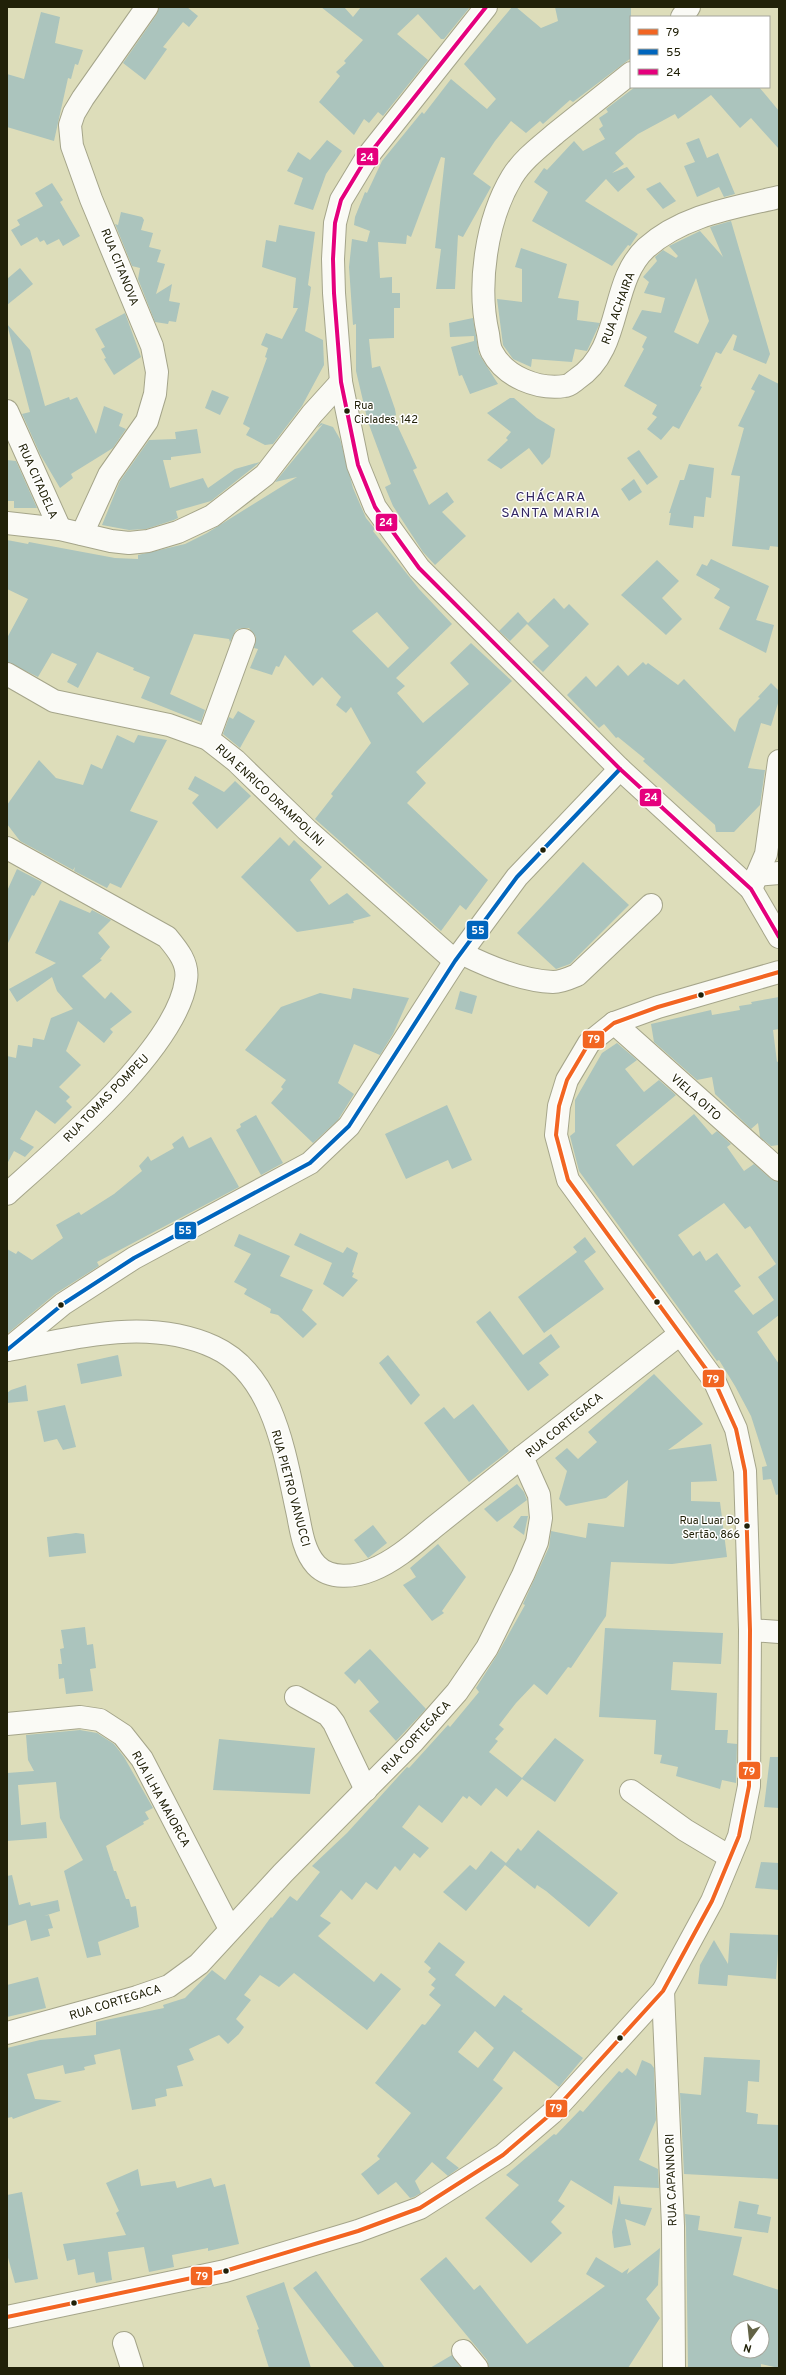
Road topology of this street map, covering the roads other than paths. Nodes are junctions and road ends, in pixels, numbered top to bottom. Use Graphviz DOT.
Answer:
graph roads {
  1 [pos="147,7"];
  2 [pos="486,7"];
  3 [pos="689,7"];
  4 [pos="683,16"];
  5 [pos="630,74"];
  6 [pos="779,197"];
  7 [pos="342,382"];
  8 [pos="7,411"];
  9 [pos="7,523"];
  10 [pos="60,529"];
  11 [pos="82,534"];
  12 [pos="244,640"];
  13 [pos="7,674"];
  14 [pos="208,739"];
  15 [pos="779,761"];
  16 [pos="620,769"];
  17 [pos="779,831"];
  18 [pos="7,848"];
  19 [pos="766,854"];
  20 [pos="779,873"];
  21 [pos="754,882"];
  22 [pos="651,905"];
  23 [pos="779,937"];
  24 [pos="458,957"];
  25 [pos="779,972"];
  26 [pos="614,1023"];
  27 [pos="779,1170"];
  28 [pos="7,1194"];
  29 [pos="680,1334"];
  30 [pos="7,1350"];
  31 [pos="522,1457"];
  32 [pos="750,1630"];
  33 [pos="779,1632"];
  34 [pos="296,1697"];
  35 [pos="7,1724"];
  36 [pos="366,1790"];
  37 [pos="631,1791"];
  38 [pos="730,1857"];
  39 [pos="230,1929"];
  40 [pos="663,1992"];
  41 [pos="7,2033"];
  42 [pos="7,2317"];
  43 [pos="124,2343"];
  44 [pos="463,2351"];
  45 [pos="668,2364"];
  46 [pos="132,2368"];
  47 [pos="477,2368"];
  1 -- 11 [label="street, RUA CITANOVA"];
  2 -- 7 [label="street"];
  3 -- 4 [label="street"];
  5 -- 6 [label="street, RUA ACHAIRA"];
  7 -- 11 [label="street"];
  7 -- 16 [label="street"];
  8 -- 10 [label="street, RUA CITADELA"];
  9 -- 10 [label="street"];
  10 -- 11 [label="street"];
  12 -- 14 [label="street"];
  13 -- 14 [label="street, RUA ENRICO DRAMPOLINI"];
  14 -- 24 [label="street, RUA ENRICO DRAMPOLINI"];
  15 -- 19 [label="street"];
  16 -- 21 [label="street"];
  16 -- 24 [label="street"];
  17 -- 19 [label="street"];
  18 -- 28 [label="street, RUA TOMAS POMPEU"];
  19 -- 21 [label="street"];
  20 -- 21 [label="street"];
  21 -- 23 [label="street"];
  22 -- 24 [label="street, RUA ENRICO DRAMPOLINI"];
  24 -- 30 [label="street"];
  25 -- 26 [label="street"];
  26 -- 27 [label="street, VIELA OITO"];
  26 -- 29 [label="street"];
  29 -- 31 [label="street, RUA CORTEGACA"];
  29 -- 32 [label="street"];
  30 -- 31 [label="street, RUA PIETRO VANUCCI"];
  31 -- 36 [label="street, RUA CORTEGACA"];
  32 -- 33 [label="street"];
  32 -- 38 [label="street"];
  34 -- 36 [label="street"];
  35 -- 39 [label="street, RUA ILHA MAIORCA"];
  36 -- 39 [label="street, RUA CORTEGACA"];
  37 -- 38 [label="street"];
  38 -- 40 [label="street"];
  39 -- 41 [label="street, RUA CORTEGACA"];
  40 -- 42 [label="street"];
  40 -- 45 [label="street, RUA CAPANNORI"];
  43 -- 46 [label="street"];
  44 -- 47 [label="street"];
}
